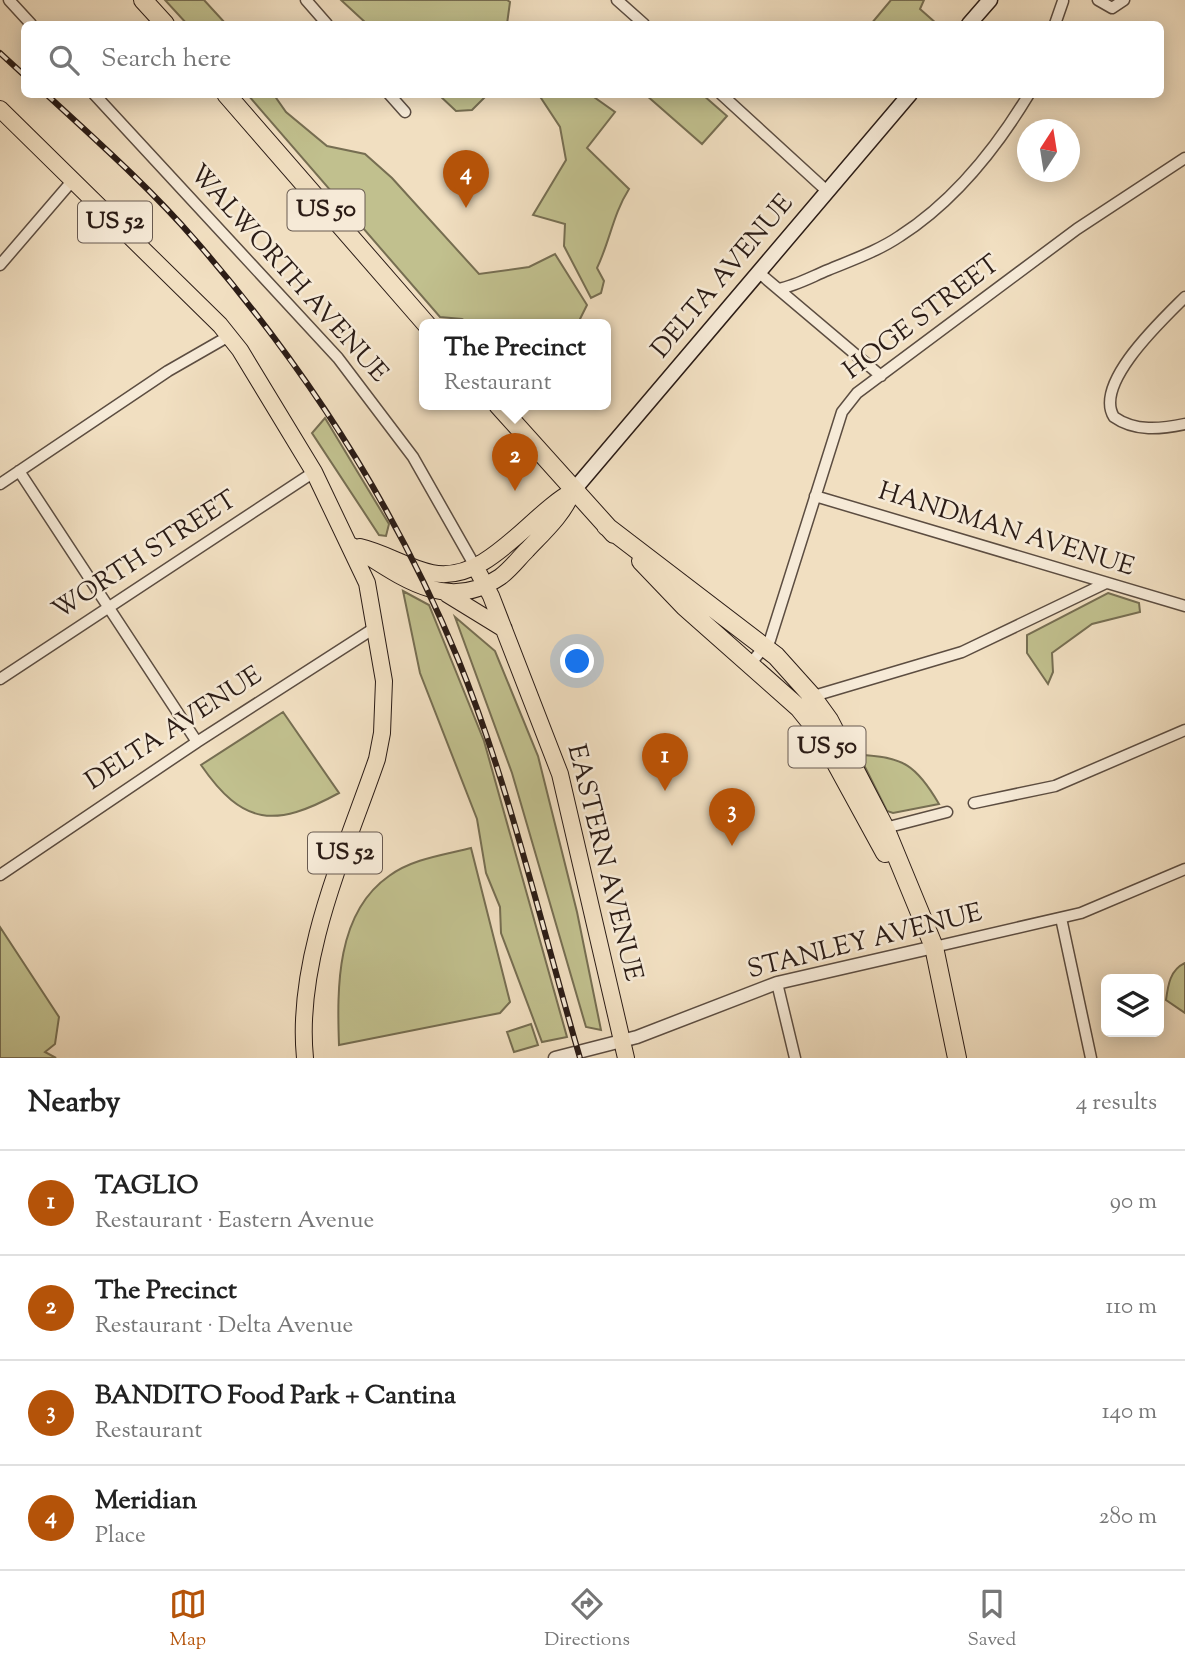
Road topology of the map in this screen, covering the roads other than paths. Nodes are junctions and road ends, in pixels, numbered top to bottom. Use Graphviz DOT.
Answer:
graph roads {
  1 [pos="9,0"];
  2 [pos="143,0"];
  3 [pos="306,0"];
  4 [pos="617,0"];
  5 [pos="990,0"];
  6 [pos="1098,0"];
  7 [pos="1124,0"];
  8 [pos="1063,1"];
  9 [pos="28,21"];
  10 [pos="162,21"];
  11 [pos="324,21"];
  12 [pos="641,21"];
  13 [pos="972,21"];
  14 [pos="1056,21"];
  15 [pos="98,98"];
  16 [pos="229,98"];
  17 [pos="393,98"];
  18 [pos="724,98"];
  19 [pos="907,98"];
  20 [pos="1027,98"];
  21 [pos="0,109"];
  22 [pos="405,112"];
  23 [pos="1185,158"];
  24 [pos="73,180"];
  25 [pos="828,192"];
  26 [pos="0,265"];
  27 [pos="758,272"];
  28 [pos="778,289"];
  29 [pos="1185,297"];
  30 [pos="422,319"];
  31 [pos="229,335"];
  32 [pos="881,376"];
  33 [pos="502,410"];
  34 [pos="1185,425"];
  35 [pos="19,471"];
  36 [pos="314,472"];
  37 [pos="0,484"];
  38 [pos="573,491"];
  39 [pos="814,496"];
  40 [pos="606,526"];
  41 [pos="351,545"];
  42 [pos="476,568"];
  43 [pos="1104,584"];
  44 [pos="486,585"];
  45 [pos="672,593"];
  46 [pos="447,594"];
  47 [pos="109,606"];
  48 [pos="1185,606"];
  49 [pos="376,627"];
  50 [pos="504,629"];
  51 [pos="765,648"];
  52 [pos="751,663"];
  53 [pos="0,679"];
  54 [pos="811,695"];
  55 [pos="796,705"];
  56 [pos="1185,730"];
  57 [pos="197,741"];
  58 [pos="974,803"];
  59 [pos="947,812"];
  60 [pos="884,828"];
  61 [pos="1185,869"];
  62 [pos="0,875"];
  63 [pos="902,875"];
  64 [pos="1061,918"];
  65 [pos="934,947"];
  66 [pos="777,983"];
  67 [pos="621,1040"];
  68 [pos="305,1058"];
  69 [pos="555,1058"];
  70 [pos="626,1058"];
  71 [pos="795,1058"];
  72 [pos="957,1058"];
  73 [pos="1091,1058"];
  1 -- 9 [label="street"];
  2 -- 10 [label="highway"];
  3 -- 11 [label="street"];
  4 -- 12 [label="street"];
  5 -- 13 [label="main road"];
  6 -- 7 [label="street"];
  8 -- 14 [label="street"];
  15 -- 42 [label="street, WALWORTH AVENUE"];
  16 -- 30 [label="highway, US 50"];
  17 -- 22 [label="street"];
  18 -- 25 [label="street"];
  19 -- 25 [label="main road, DELTA AVENUE"];
  20 -- 28 [label="street"];
  21 -- 24 [label="main road, US 52"];
  23 -- 32 [label="street, HOGE STREET"];
  24 -- 26 [label="street"];
  24 -- 31 [label="main road, US 52"];
  25 -- 27 [label="main road, DELTA AVENUE"];
  27 -- 28 [label="street"];
  27 -- 38 [label="main road, DELTA AVENUE"];
  28 -- 32 [label="street"];
  29 -- 34 [label="street"];
  31 -- 35 [label="street"];
  31 -- 36 [label="main road, US 52"];
  32 -- 39 [label="street, HOGE STREET"];
  33 -- 38 [label="highway, US 50"];
  35 -- 37 [label="street"];
  35 -- 47 [label="street"];
  36 -- 41 [label="main road, US 52"];
  36 -- 47 [label="street, WORTH STREET"];
  38 -- 40 [label="highway, US 50"];
  38 -- 42 [label="main road, DELTA AVENUE"];
  38 -- 44 [label="main road, DELTA AVENUE"];
  39 -- 43 [label="street, HANDMAN AVENUE"];
  39 -- 51 [label="street, HOGE STREET"];
  40 -- 45 [label="highway, US 50"];
  40 -- 51 [label="highway, US 50"];
  41 -- 42 [label="main road"];
  41 -- 46 [label="main road"];
  41 -- 49 [label="main road, US 52"];
  42 -- 44 [label="main road, EASTERN AVENUE"];
  43 -- 48 [label="street, HANDMAN AVENUE"];
  43 -- 54 [label="street"];
  44 -- 46 [label="main road, DELTA AVENUE"];
  44 -- 50 [label="main road, EASTERN AVENUE"];
  45 -- 51 [label="highway"];
  45 -- 52 [label="highway, US 50"];
  46 -- 50 [label="main road"];
  47 -- 53 [label="street, WORTH STREET"];
  47 -- 57 [label="street"];
  49 -- 57 [label="street, DELTA AVENUE"];
  49 -- 68 [label="main road, US 52"];
  50 -- 67 [label="main road, EASTERN AVENUE"];
  51 -- 52 [label="street, HOGE STREET"];
  51 -- 54 [label="highway, US 50"];
  52 -- 55 [label="highway, US 50"];
  54 -- 55 [label="street"];
  54 -- 60 [label="highway, US 50"];
  55 -- 63 [label="highway, US 50"];
  56 -- 58 [label="street"];
  57 -- 62 [label="street, DELTA AVENUE"];
  59 -- 60 [label="street"];
  60 -- 63 [label="highway, US 50"];
  61 -- 64 [label="street, STANLEY AVENUE"];
  63 -- 65 [label="highway, US 50"];
  64 -- 65 [label="street, STANLEY AVENUE"];
  64 -- 73 [label="street"];
  65 -- 66 [label="street, STANLEY AVENUE"];
  65 -- 72 [label="highway, US 50"];
  66 -- 67 [label="street, STANLEY AVENUE"];
  66 -- 71 [label="street"];
  67 -- 69 [label="street, STANLEY AVENUE"];
  67 -- 70 [label="main road, EASTERN AVENUE"];
}
